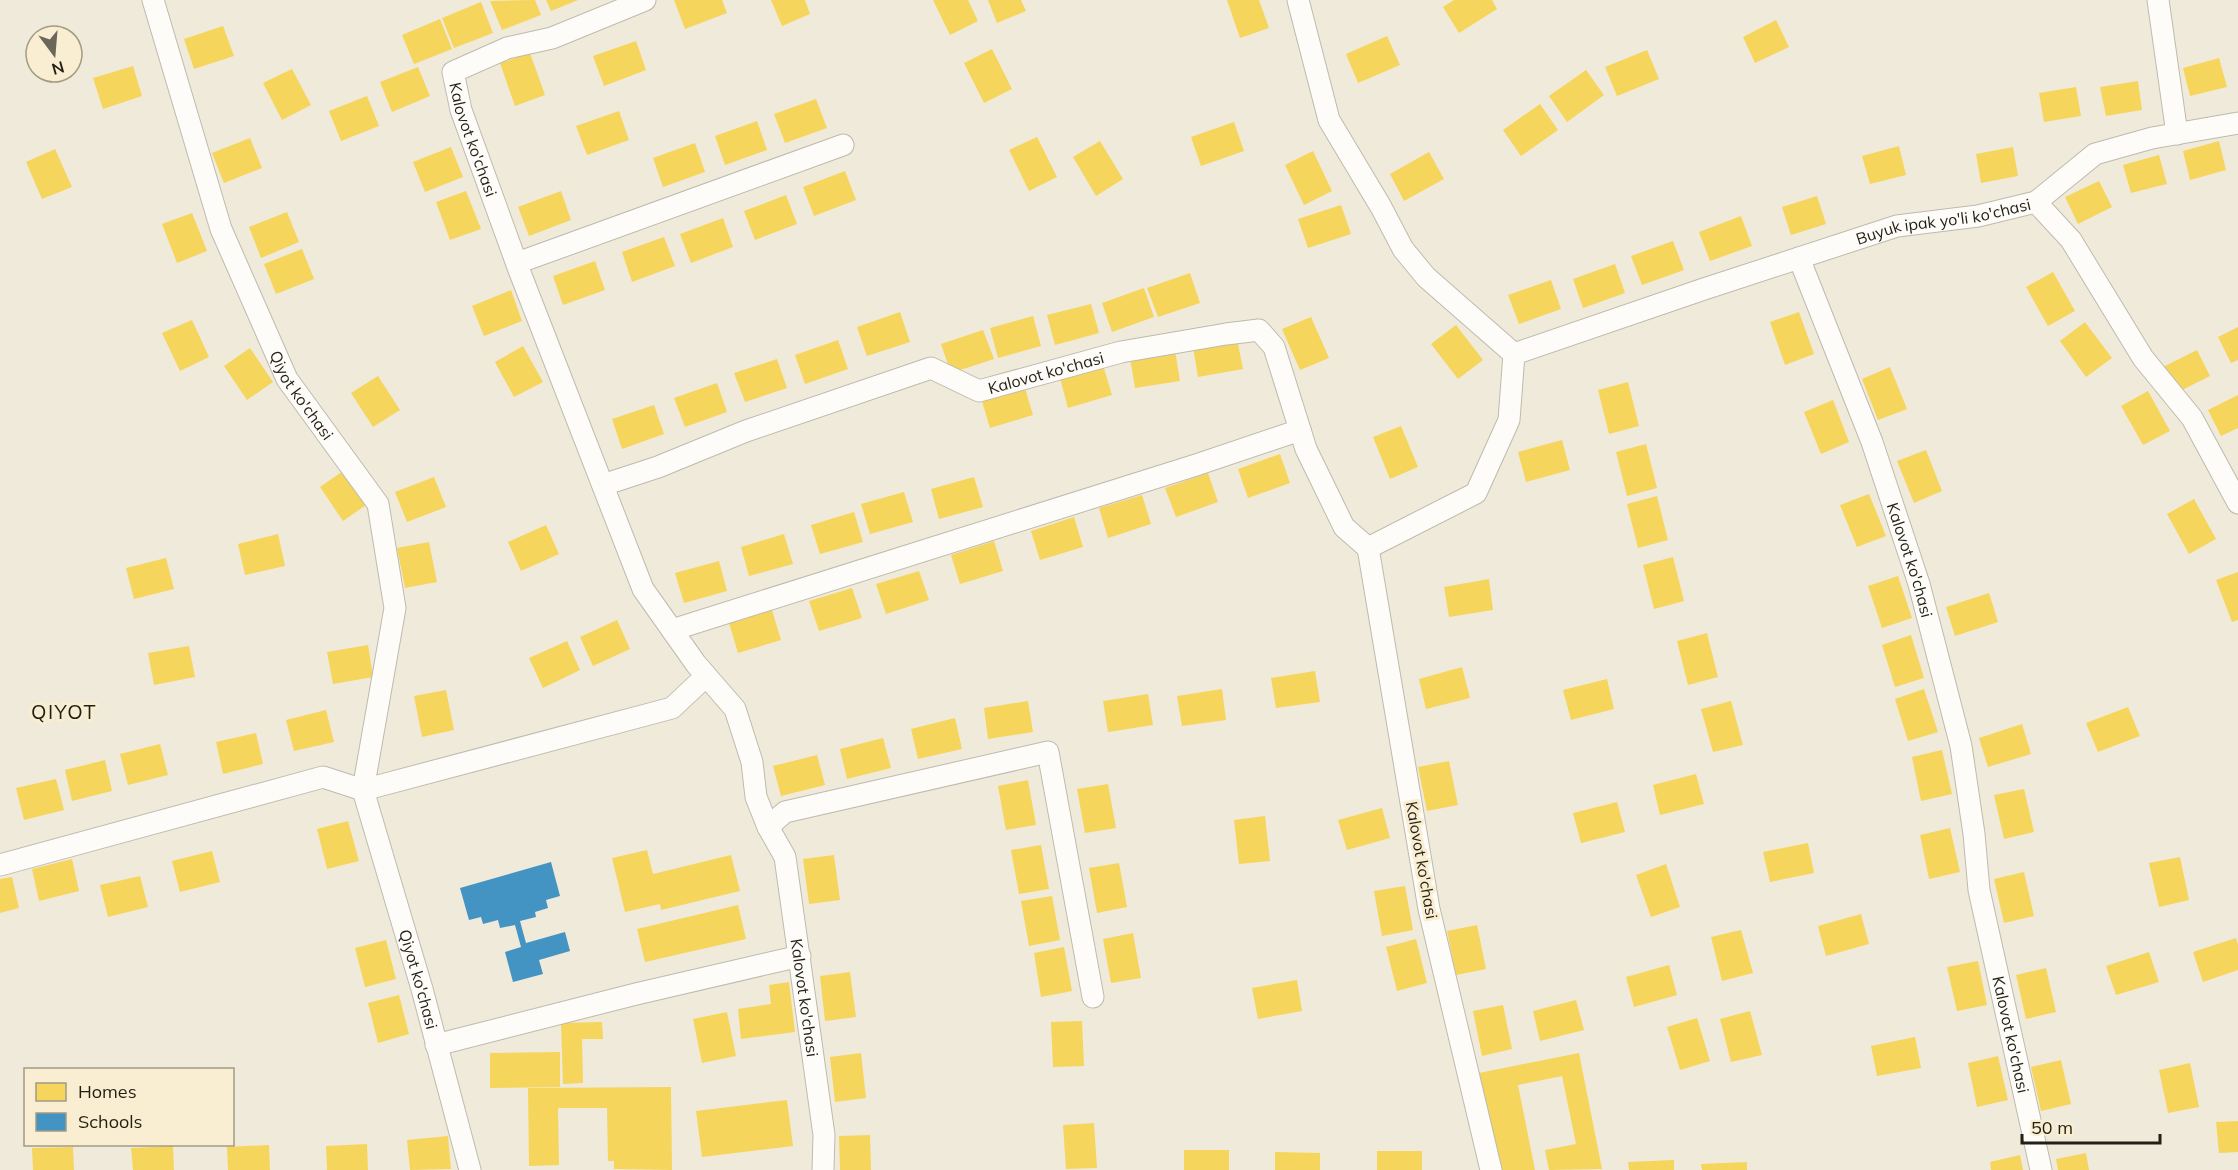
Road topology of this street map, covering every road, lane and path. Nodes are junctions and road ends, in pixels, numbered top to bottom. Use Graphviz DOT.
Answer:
graph roads {
  1 [pos="153,0"];
  2 [pos="645,0"];
  3 [pos="1298,0"];
  4 [pos="2158,0"];
  5 [pos="2238,123"];
  6 [pos="2177,134"];
  7 [pos="843,145"];
  8 [pos="2036,202"];
  9 [pos="1799,258"];
  10 [pos="517,263"];
  11 [pos="1514,354"];
  12 [pos="1300,430"];
  13 [pos="603,485"];
  14 [pos="2238,503"];
  15 [pos="1368,548"];
  16 [pos="672,630"];
  17 [pos="706,676"];
  18 [pos="363,790"];
  19 [pos="768,827"];
  20 [pos="0,865"];
  21 [pos="800,956"];
  22 [pos="1093,997"];
  23 [pos="436,1045"];
  24 [pos="470,1170"];
  25 [pos="823,1170"];
  26 [pos="1491,1170"];
  27 [pos="2041,1170"];
  1 -- 18 [label="street, Qiyot ko'chasi"];
  2 -- 10 [label="street, Kalovot ko'chasi"];
  3 -- 11 [label="street"];
  4 -- 6 [label="street"];
  5 -- 6 [label="street, Buyuk ipak yo'li ko'chasi"];
  6 -- 8 [label="street, Buyuk ipak yo'li ko'chasi"];
  7 -- 10 [label="street"];
  8 -- 9 [label="street, Buyuk ipak yo'li ko'chasi"];
  8 -- 14 [label="street"];
  9 -- 11 [label="street"];
  9 -- 27 [label="street, Kalovot ko'chasi"];
  10 -- 13 [label="street, Kalovot ko'chasi"];
  11 -- 15 [label="street"];
  12 -- 13 [label="street, Kalovot ko'chasi"];
  12 -- 15 [label="street, Kalovot ko'chasi"];
  12 -- 16 [label="street"];
  13 -- 16 [label="street, Kalovot ko'chasi"];
  15 -- 26 [label="street, Kalovot ko'chasi"];
  16 -- 17 [label="street, Kalovot ko'chasi"];
  17 -- 18 [label="street"];
  17 -- 19 [label="street, Kalovot ko'chasi"];
  18 -- 20 [label="street"];
  18 -- 23 [label="street, Qiyot ko'chasi"];
  19 -- 21 [label="street, Kalovot ko'chasi"];
  19 -- 22 [label="street"];
  21 -- 23 [label="street"];
  21 -- 25 [label="street, Kalovot ko'chasi"];
  23 -- 24 [label="street, Qiyot ko'chasi"];
}
